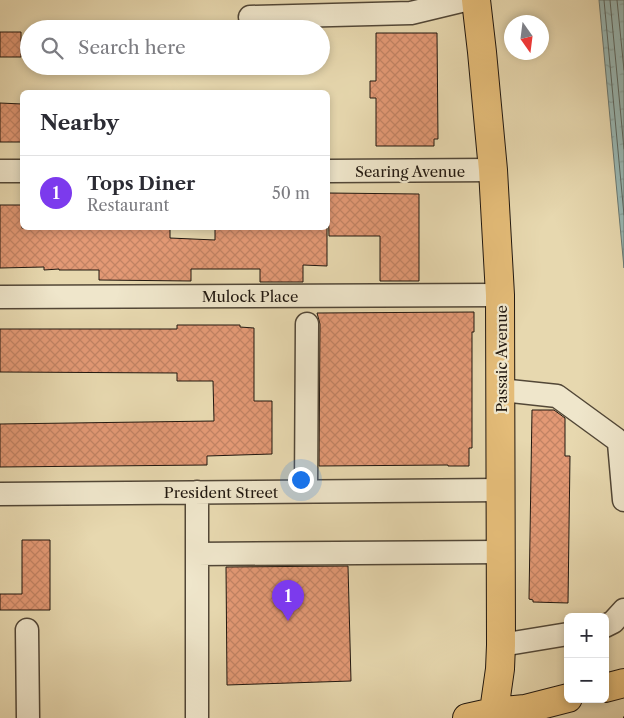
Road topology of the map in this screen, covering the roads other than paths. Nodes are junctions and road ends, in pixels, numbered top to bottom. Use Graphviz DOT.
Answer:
graph roads {
  1 [pos="465,0"];
  2 [pos="476,0"];
  3 [pos="250,17"];
  4 [pos="493,170"];
  5 [pos="0,171"];
  6 [pos="20,171"];
  7 [pos="330,171"];
  8 [pos="500,295"];
  9 [pos="0,297"];
  10 [pos="307,324"];
  11 [pos="501,390"];
  12 [pos="501,490"];
  13 [pos="306,491"];
  14 [pos="198,492"];
  15 [pos="0,494"];
  16 [pos="624,500"];
  17 [pos="501,552"];
  18 [pos="197,554"];
  19 [pos="624,610"];
  20 [pos="609,624"];
  21 [pos="27,630"];
  22 [pos="564,635"];
  23 [pos="501,645"];
  24 [pos="624,683"];
  25 [pos="609,687"];
  26 [pos="564,699"];
  27 [pos="493,715"];
  28 [pos="28,718"];
  29 [pos="197,718"];
  30 [pos="467,718"];
  1 -- 3 [label="street"];
  2 -- 4 [label="main road, Passaic Avenue"];
  4 -- 7 [label="street, Searing Avenue"];
  4 -- 8 [label="main road, Passaic Avenue"];
  5 -- 6 [label="street"];
  8 -- 9 [label="street, Mulock Place"];
  8 -- 11 [label="main road, Passaic Avenue"];
  10 -- 13 [label="street"];
  11 -- 12 [label="main road, Passaic Avenue"];
  11 -- 16 [label="street"];
  12 -- 13 [label="street, President Street"];
  12 -- 17 [label="main road, Passaic Avenue"];
  13 -- 14 [label="street, President Street"];
  14 -- 15 [label="street, President Street"];
  14 -- 18 [label="street"];
  17 -- 18 [label="street"];
  17 -- 23 [label="main road, Passaic Avenue"];
  18 -- 29 [label="street"];
  19 -- 20 [label="street"];
  21 -- 28 [label="street"];
  22 -- 23 [label="street"];
  23 -- 27 [label="main road, Passaic Avenue"];
  24 -- 25 [label="main road"];
  26 -- 27 [label="main road"];
  27 -- 30 [label="main road"];
}
